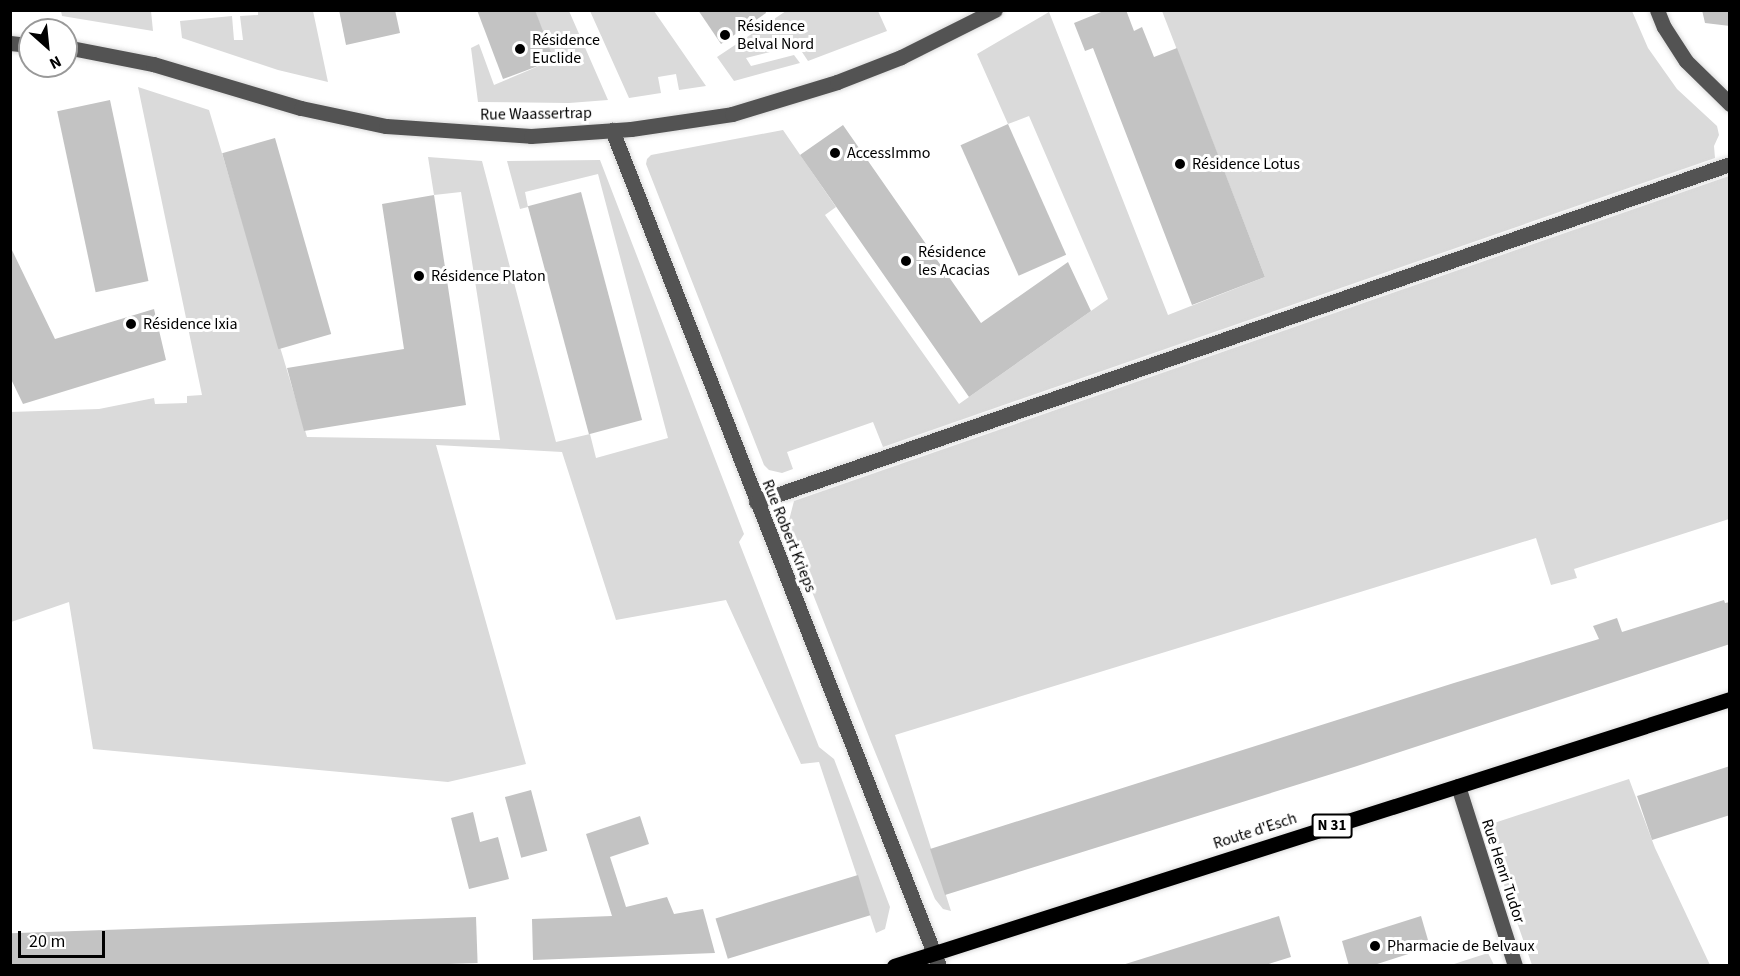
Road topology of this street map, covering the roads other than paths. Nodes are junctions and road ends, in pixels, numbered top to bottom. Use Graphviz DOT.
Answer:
graph roads {
  1 [pos="995,10"];
  2 [pos="1658,10"];
  3 [pos="78,49"];
  4 [pos="1730,104"];
  5 [pos="612,130"];
  6 [pos="1730,164"];
  7 [pos="756,502"];
  8 [pos="1730,699"];
  9 [pos="1458,786"];
  10 [pos="937,959"];
  11 [pos="894,966"];
  12 [pos="1515,966"];
  1 -- 5 [label="street, Rue Waassertrap"];
  2 -- 4 [label="street"];
  3 -- 5 [label="street, Rue Waassertrap"];
  5 -- 7 [label="street, Rue Robert Krieps"];
  6 -- 7 [label="street"];
  7 -- 10 [label="street, Rue Robert Krieps"];
  8 -- 9 [label="main road, Route d'Esch / N 31"];
  9 -- 10 [label="main road, Route d'Esch / N 31"];
  9 -- 12 [label="street, Rue Henri Tudor"];
  10 -- 11 [label="main road, Route d'Esch / N 31"];
}
